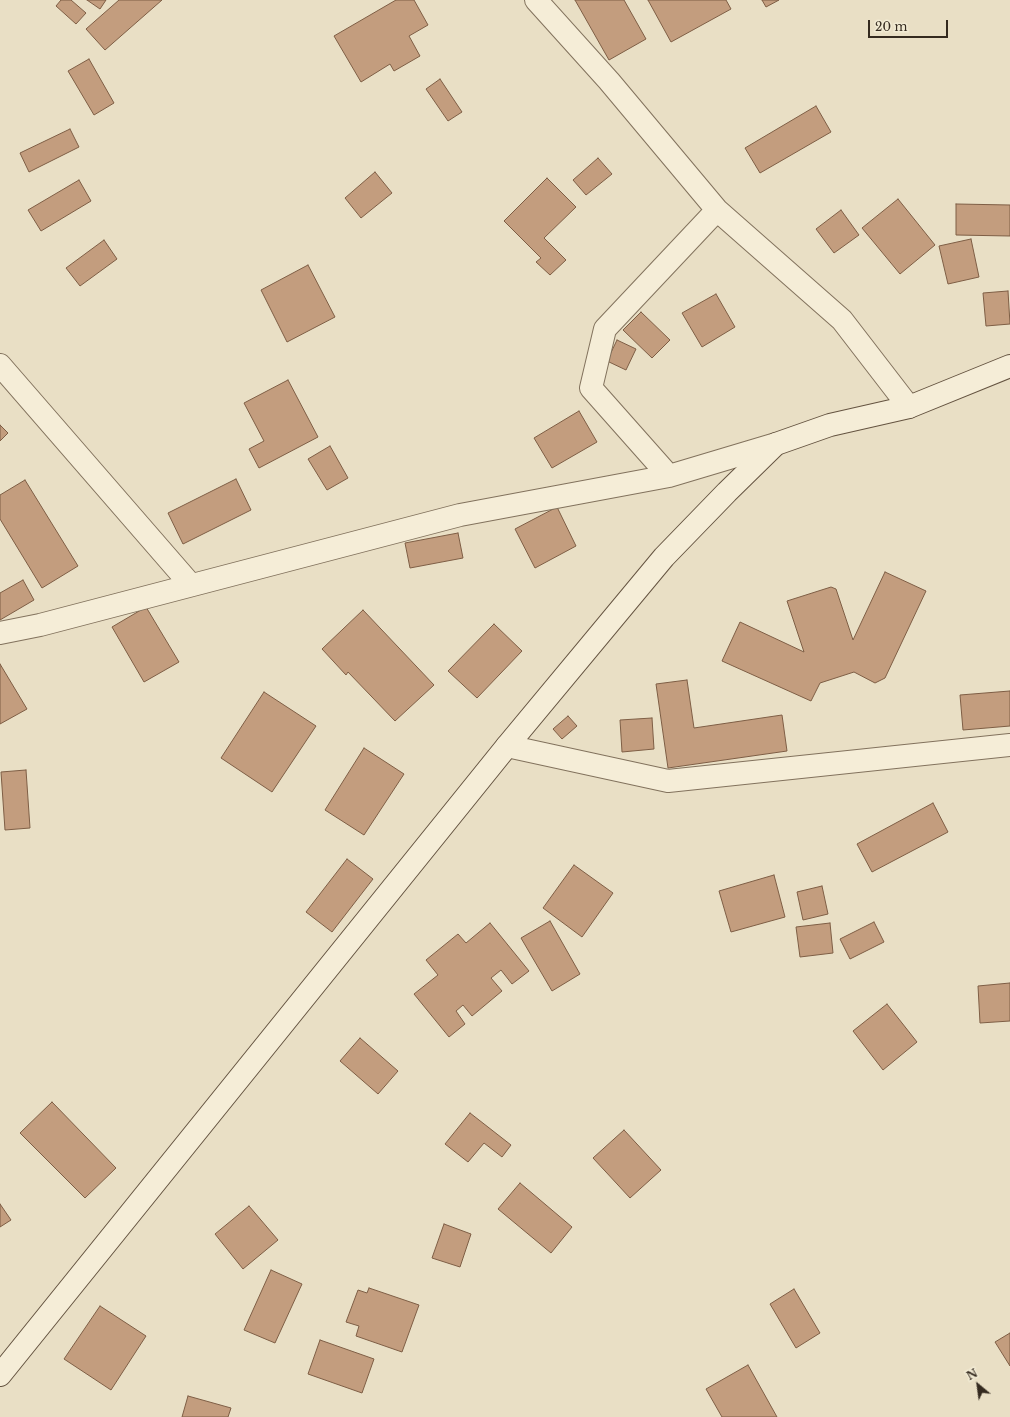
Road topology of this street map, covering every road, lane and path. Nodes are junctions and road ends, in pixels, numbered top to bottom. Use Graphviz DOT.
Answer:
graph roads {
  1 [pos="536,0"];
  2 [pos="717,210"];
  3 [pos="0,365"];
  4 [pos="1010,366"];
  5 [pos="909,407"];
  6 [pos="776,444"];
  7 [pos="669,476"];
  8 [pos="191,585"];
  9 [pos="0,633"];
  10 [pos="1010,745"];
  11 [pos="507,746"];
  12 [pos="0,1376"];
  1 -- 2 [label="street"];
  2 -- 5 [label="street"];
  2 -- 7 [label="street"];
  3 -- 8 [label="street"];
  4 -- 5 [label="street"];
  5 -- 6 [label="street"];
  6 -- 7 [label="street"];
  6 -- 11 [label="street"];
  7 -- 8 [label="street"];
  8 -- 9 [label="street"];
  10 -- 11 [label="street"];
  11 -- 12 [label="street"];
}
